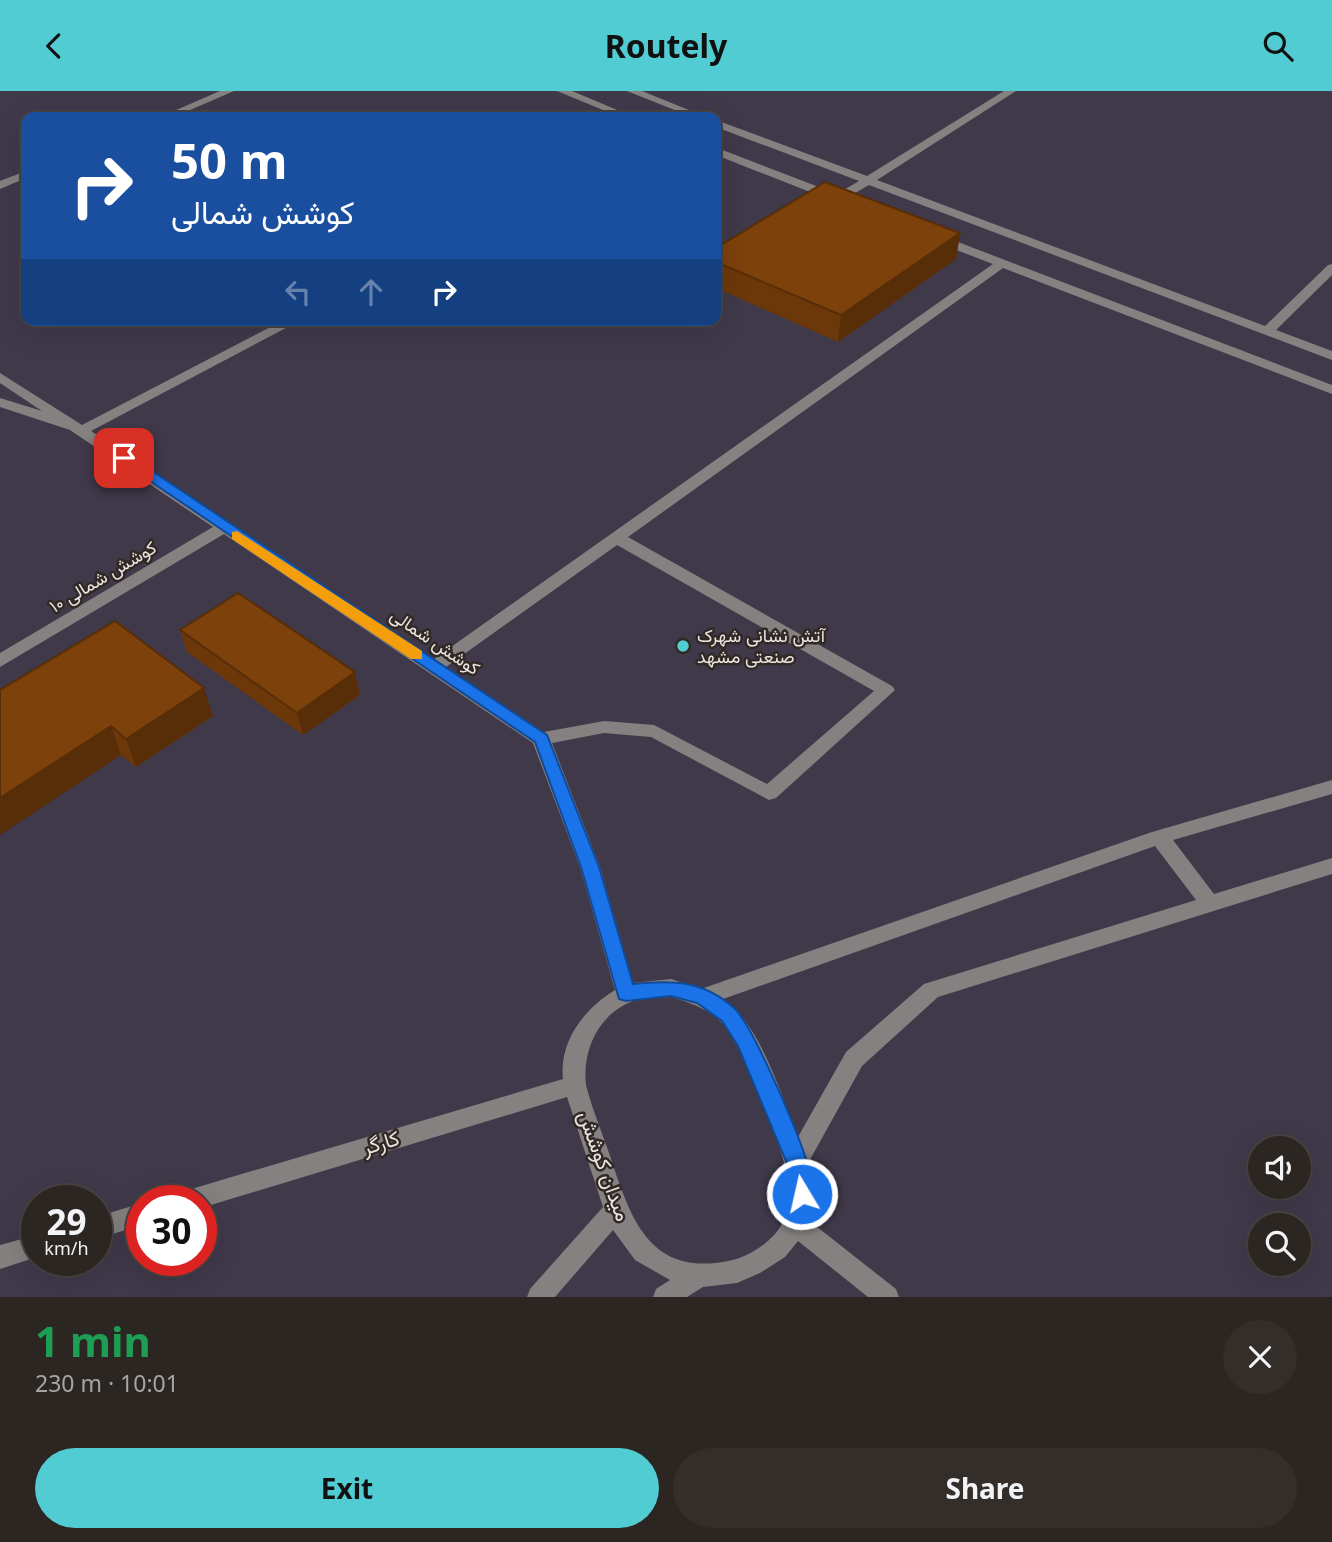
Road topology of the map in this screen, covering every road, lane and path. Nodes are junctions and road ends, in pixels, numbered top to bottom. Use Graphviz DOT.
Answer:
graph roads {
  1 [pos="229,91"];
  2 [pos="562,91"];
  3 [pos="632,91"];
  4 [pos="1011,91"];
  5 [pos="177,112"];
  6 [pos="616,112"];
  7 [pos="688,112"];
  8 [pos="721,125"];
  9 [pos="721,153"];
  10 [pos="21,176"];
  11 [pos="869,181"];
  12 [pos="0,185"];
  13 [pos="926,234"];
  14 [pos="1002,263"];
  15 [pos="1332,268"];
  16 [pos="283,326"];
  17 [pos="1268,331"];
  18 [pos="1332,356"];
  19 [pos="0,377"];
  20 [pos="1332,390"];
  21 [pos="0,402"];
  22 [pos="83,430"];
  23 [pos="225,527"];
  24 [pos="617,538"];
  25 [pos="0,661"];
  26 [pos="435,667"];
  27 [pos="541,739"];
  28 [pos="1332,787"];
  29 [pos="1158,837"];
  30 [pos="1332,866"];
  31 [pos="1209,902"];
  32 [pos="626,993"];
  33 [pos="703,997"];
  34 [pos="575,1085"];
  35 [pos="797,1161"];
  36 [pos="217,1192"];
  37 [pos="617,1209"];
  38 [pos="796,1225"];
  39 [pos="21,1251"];
  40 [pos="0,1257"];
  41 [pos="698,1276"];
  42 [pos="539,1297"];
  43 [pos="666,1297"];
  44 [pos="887,1297"];
  1 -- 5 [label="street"];
  2 -- 6 [label="street"];
  3 -- 7 [label="street"];
  4 -- 11 [label="street"];
  8 -- 11 [label="street"];
  9 -- 11 [label="street"];
  10 -- 12 [label="street"];
  11 -- 17 [label="street"];
  13 -- 14 [label="street"];
  14 -- 20 [label="street"];
  14 -- 24 [label="street"];
  15 -- 17 [label="street"];
  16 -- 22 [label="street"];
  17 -- 18 [label="street"];
  19 -- 22 [label="street, کوشش شمالی"];
  21 -- 22 [label="street, کوشش شمالی"];
  22 -- 23 [label="street, کوشش شمالی"];
  23 -- 25 [label="street, کوشش شمالی ۱۰"];
  23 -- 26 [label="street, کوشش شمالی"];
  24 -- 26 [label="street"];
  24 -- 27 [label="street"];
  26 -- 27 [label="street, کوشش شمالی"];
  27 -- 32 [label="street"];
  28 -- 29 [label="street"];
  29 -- 31 [label="street"];
  29 -- 33 [label="street"];
  30 -- 31 [label="street"];
  31 -- 35 [label="street"];
  32 -- 33 [label="street"];
  32 -- 34 [label="street, میدان کوشش"];
  33 -- 35 [label="street"];
  34 -- 36 [label="street, کارگر"];
  34 -- 37 [label="street, میدان کوشش"];
  35 -- 38 [label="street"];
  37 -- 41 [label="street, میدان کوشش"];
  37 -- 42 [label="street"];
  38 -- 41 [label="street, میدان کوشش"];
  38 -- 44 [label="street"];
  39 -- 40 [label="street"];
  41 -- 43 [label="street"];
}
